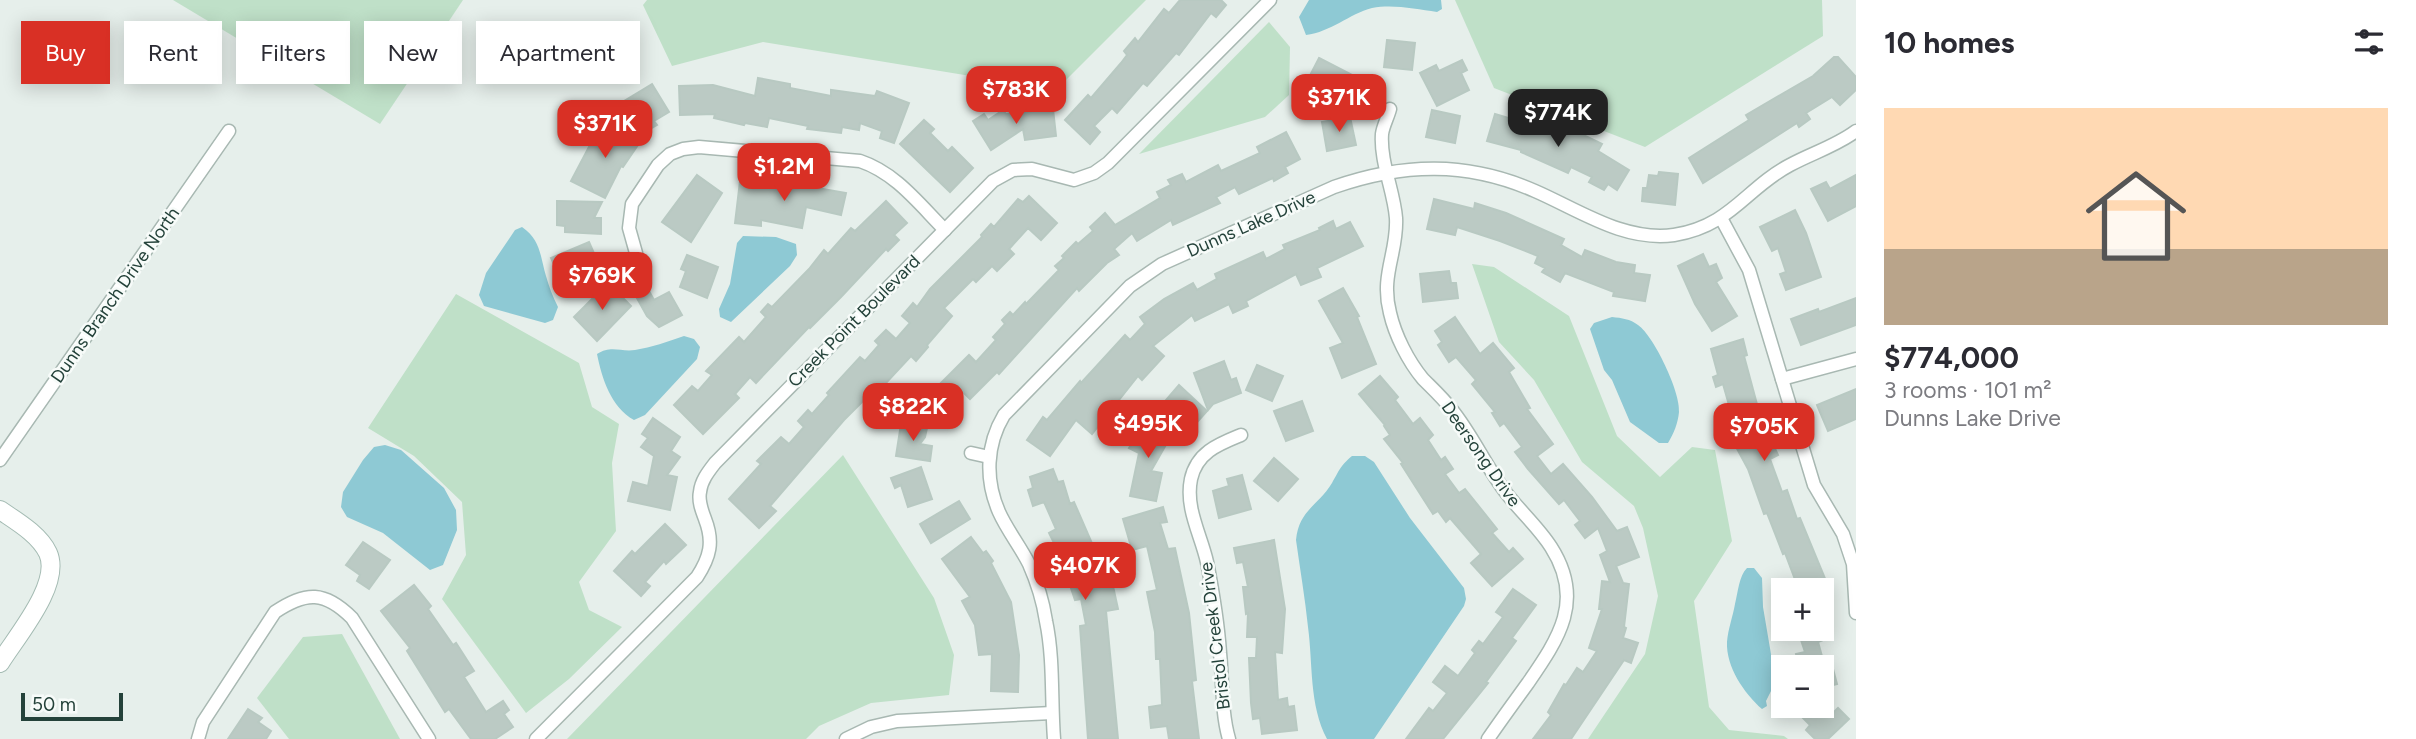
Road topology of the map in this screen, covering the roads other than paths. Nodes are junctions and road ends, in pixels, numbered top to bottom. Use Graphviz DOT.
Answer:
graph roads {
  1 [pos="1270,0"];
  2 [pos="1390,109"];
  3 [pos="229,131"];
  4 [pos="1856,131"];
  5 [pos="1387,173"];
  6 [pos="1721,218"];
  7 [pos="945,230"];
  8 [pos="636,253"];
  9 [pos="1856,359"];
  10 [pos="1782,379"];
  11 [pos="1241,435"];
  12 [pos="971,453"];
  13 [pos="989,457"];
  14 [pos="0,460"];
  15 [pos="0,510"];
  16 [pos="1856,613"];
  17 [pos="0,663"];
  18 [pos="1052,713"];
  19 [pos="198,739"];
  20 [pos="429,739"];
  21 [pos="536,739"];
  22 [pos="846,739"];
  23 [pos="1054,739"];
  24 [pos="1229,739"];
  25 [pos="1488,739"];
  1 -- 7 [label="street, Creek Point Boulevard"];
  2 -- 5 [label="street, Deersong Drive"];
  3 -- 14 [label="street, Dunns Branch Drive North"];
  4 -- 6 [label="street, Dunns Lake Drive"];
  5 -- 6 [label="street, Dunns Lake Drive"];
  5 -- 13 [label="street, Dunns Lake Drive"];
  5 -- 25 [label="street, Deersong Drive"];
  6 -- 10 [label="street"];
  7 -- 8 [label="street"];
  7 -- 21 [label="street, Creek Point Boulevard"];
  9 -- 10 [label="street"];
  10 -- 16 [label="street"];
  11 -- 24 [label="street, Bristol Creek Drive"];
  12 -- 13 [label="street"];
  13 -- 18 [label="street, Dunns Lake Drive"];
  15 -- 17 [label="street"];
  18 -- 22 [label="street"];
  18 -- 23 [label="street, Dunns Lake Drive"];
  19 -- 20 [label="street"];
}
